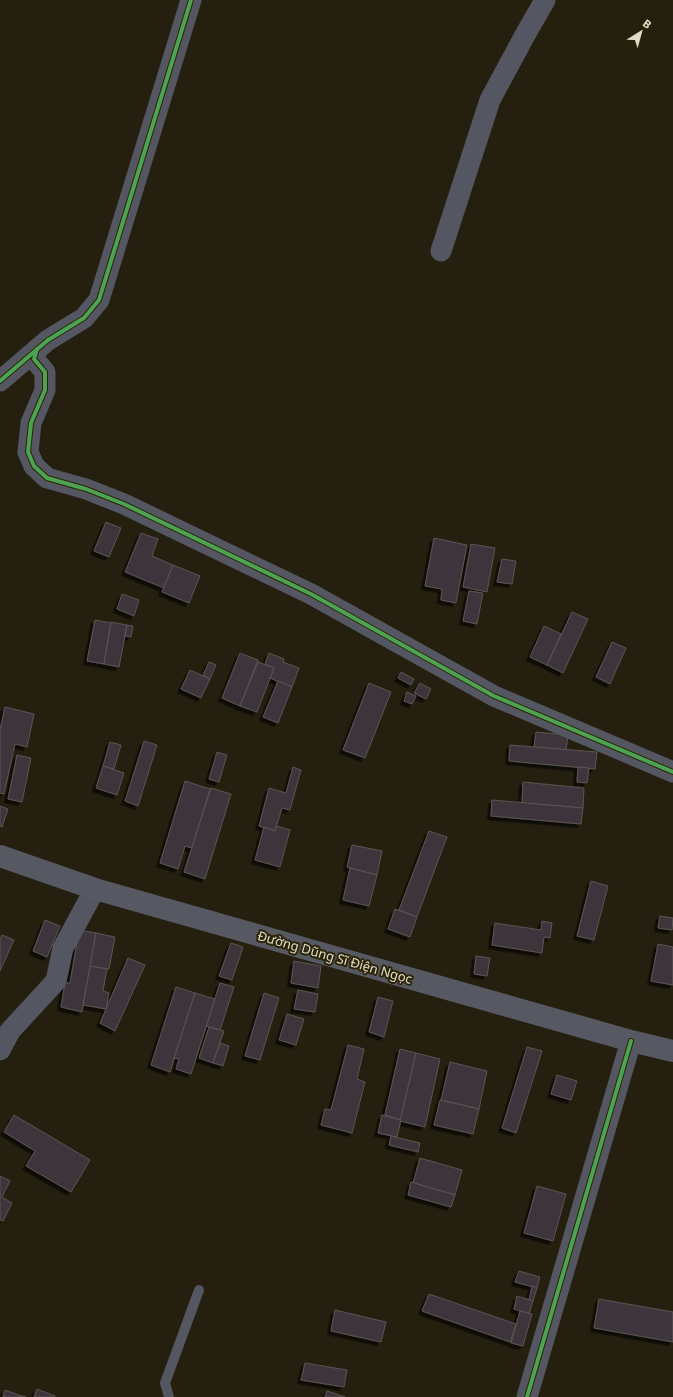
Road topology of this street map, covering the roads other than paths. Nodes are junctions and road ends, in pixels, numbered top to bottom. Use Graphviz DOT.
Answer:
graph roads {
  1 [pos="191,0"];
  2 [pos="545,0"];
  3 [pos="441,251"];
  4 [pos="37,349"];
  5 [pos="0,382"];
  6 [pos="673,772"];
  7 [pos="0,856"];
  8 [pos="95,889"];
  9 [pos="631,1041"];
  10 [pos="0,1050"];
  11 [pos="673,1051"];
  12 [pos="199,1290"];
  13 [pos="169,1397"];
  14 [pos="527,1397"];
  1 -- 4 [label="street"];
  2 -- 3 [label="street"];
  4 -- 5 [label="street"];
  4 -- 6 [label="street"];
  7 -- 8 [label="main road, Đường Dũng Sĩ Điện Ngọc"];
  8 -- 9 [label="main road, Đường Dũng Sĩ Điện Ngọc"];
  8 -- 10 [label="street"];
  9 -- 11 [label="main road, Đường Dũng Sĩ Điện Ngọc"];
  9 -- 14 [label="street"];
  12 -- 13 [label="lane"];
}
